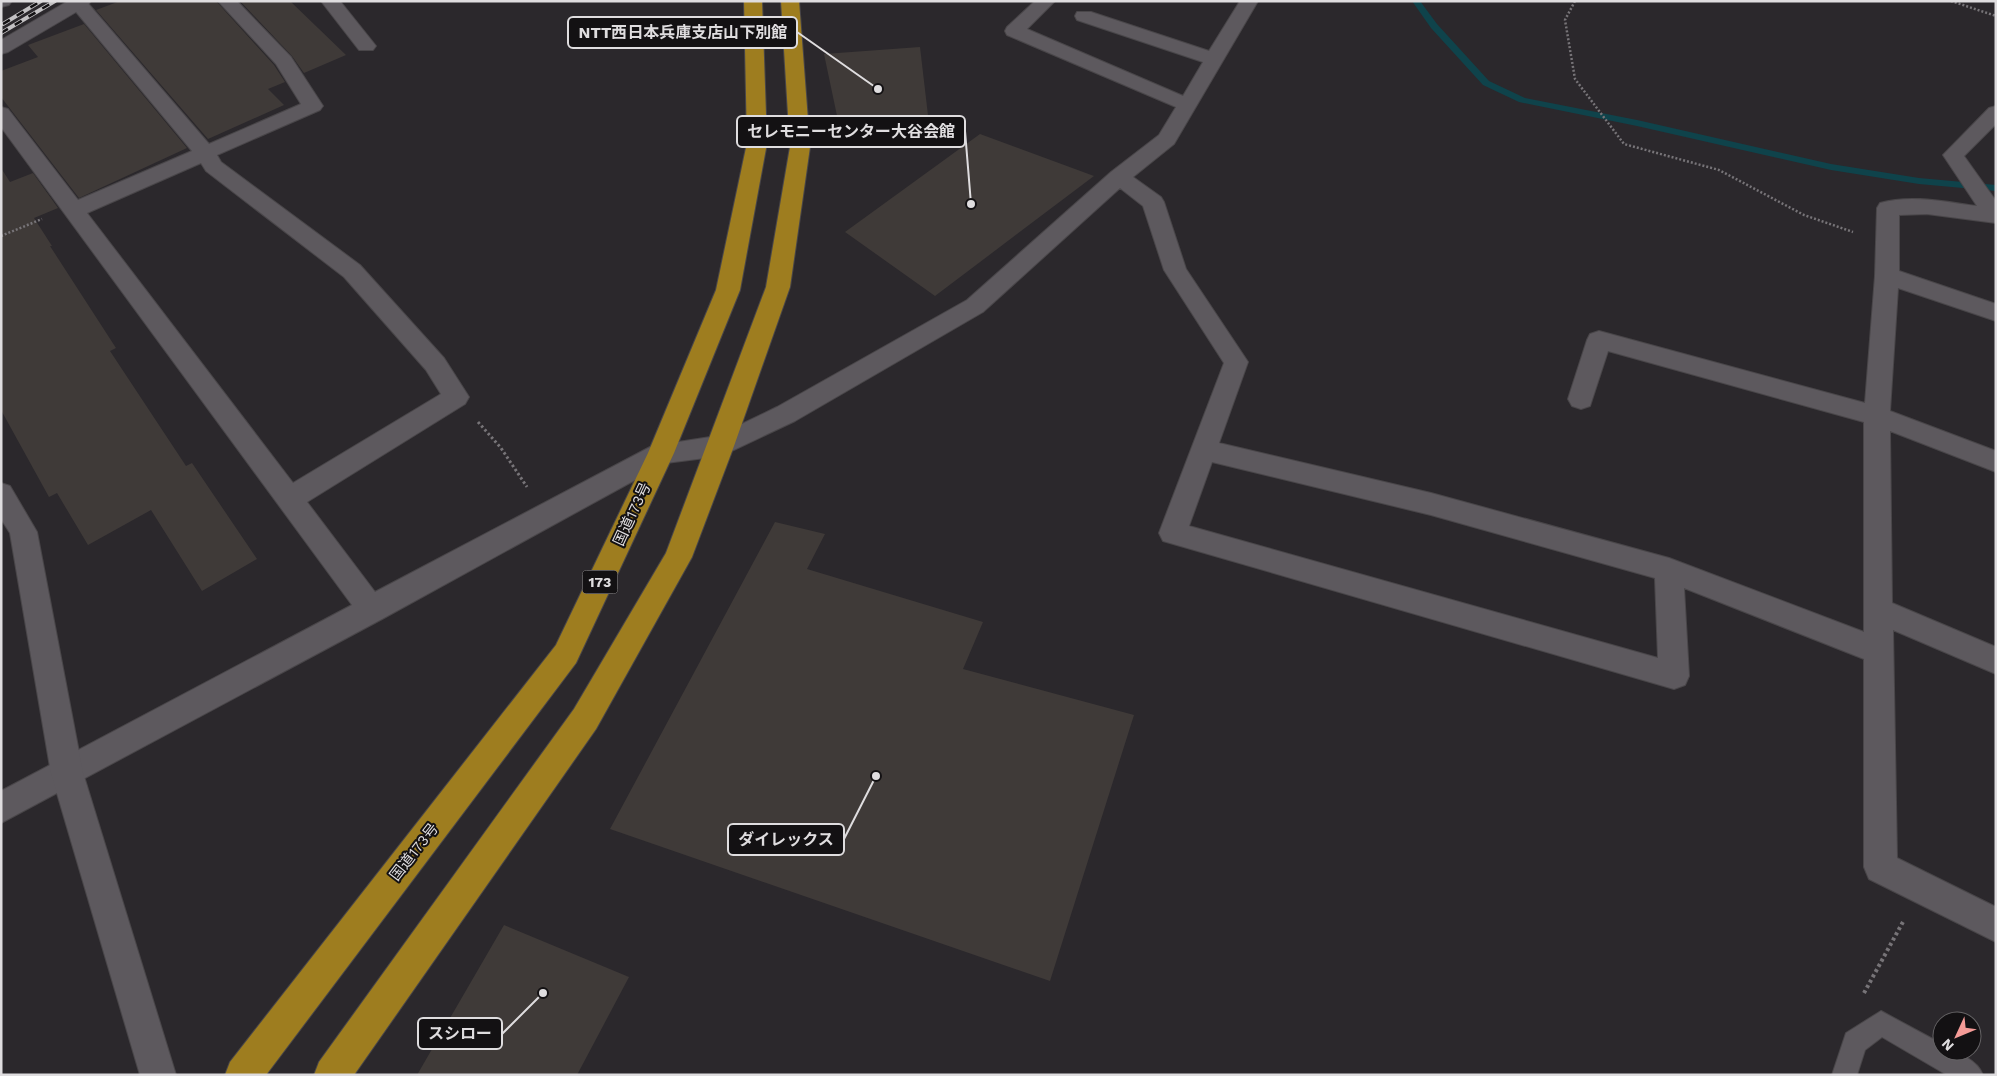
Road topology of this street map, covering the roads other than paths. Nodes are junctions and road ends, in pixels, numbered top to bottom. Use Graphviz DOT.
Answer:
graph roads {
  1 [pos="227,1"];
  2 [pos="330,1"];
  3 [pos="753,1"];
  4 [pos="790,1"];
  5 [pos="1046,1"];
  6 [pos="1249,1"];
  7 [pos="80,2"];
  8 [pos="1084,16"];
  9 [pos="366,46"];
  10 [pos="1,48"];
  11 [pos="1213,59"];
  12 [pos="1187,105"];
  13 [pos="1996,112"];
  14 [pos="1,113"];
  15 [pos="206,154"];
  16 [pos="1119,177"];
  17 [pos="72,208"];
  18 [pos="1996,216"];
  19 [pos="1887,276"];
  20 [pos="1996,313"];
  21 [pos="1581,399"];
  22 [pos="1877,416"];
  23 [pos="721,446"];
  24 [pos="1204,450"];
  25 [pos="661,453"];
  26 [pos="1996,462"];
  27 [pos="1,494"];
  28 [pos="288,499"];
  29 [pos="1669,570"];
  30 [pos="372,610"];
  31 [pos="1878,610"];
  32 [pos="1878,652"];
  33 [pos="1996,661"];
  34 [pos="67,773"];
  35 [pos="1,808"];
  36 [pos="1996,925"];
  37 [pos="158,1075"];
  38 [pos="243,1075"];
  39 [pos="332,1075"];
  40 [pos="1844,1075"];
  41 [pos="1971,1075"];
  1 -- 15 [label="street"];
  2 -- 9 [label="street"];
  3 -- 25 [label="highway, 国道173号 / 173"];
  4 -- 23 [label="highway"];
  5 -- 12 [label="street"];
  6 -- 11 [label="street"];
  7 -- 10 [label="street"];
  7 -- 15 [label="street"];
  8 -- 11 [label="street"];
  11 -- 12 [label="street"];
  12 -- 16 [label="street"];
  13 -- 18 [label="street"];
  14 -- 17 [label="street"];
  15 -- 17 [label="street"];
  15 -- 28 [label="street"];
  16 -- 23 [label="street"];
  16 -- 24 [label="street"];
  17 -- 28 [label="street"];
  18 -- 19 [label="street"];
  19 -- 20 [label="street"];
  19 -- 22 [label="street"];
  21 -- 22 [label="street"];
  22 -- 26 [label="street"];
  22 -- 31 [label="street"];
  23 -- 25 [label="street"];
  23 -- 39 [label="highway"];
  24 -- 29 [label="street"];
  24 -- 29 [label="street"];
  25 -- 30 [label="street"];
  25 -- 38 [label="highway, 国道173号 / 173"];
  27 -- 34 [label="street"];
  28 -- 30 [label="street"];
  29 -- 32 [label="street"];
  30 -- 34 [label="street"];
  31 -- 32 [label="street"];
  31 -- 33 [label="street"];
  32 -- 36 [label="street"];
  34 -- 35 [label="street"];
  34 -- 37 [label="street"];
  40 -- 41 [label="lane"];
}
